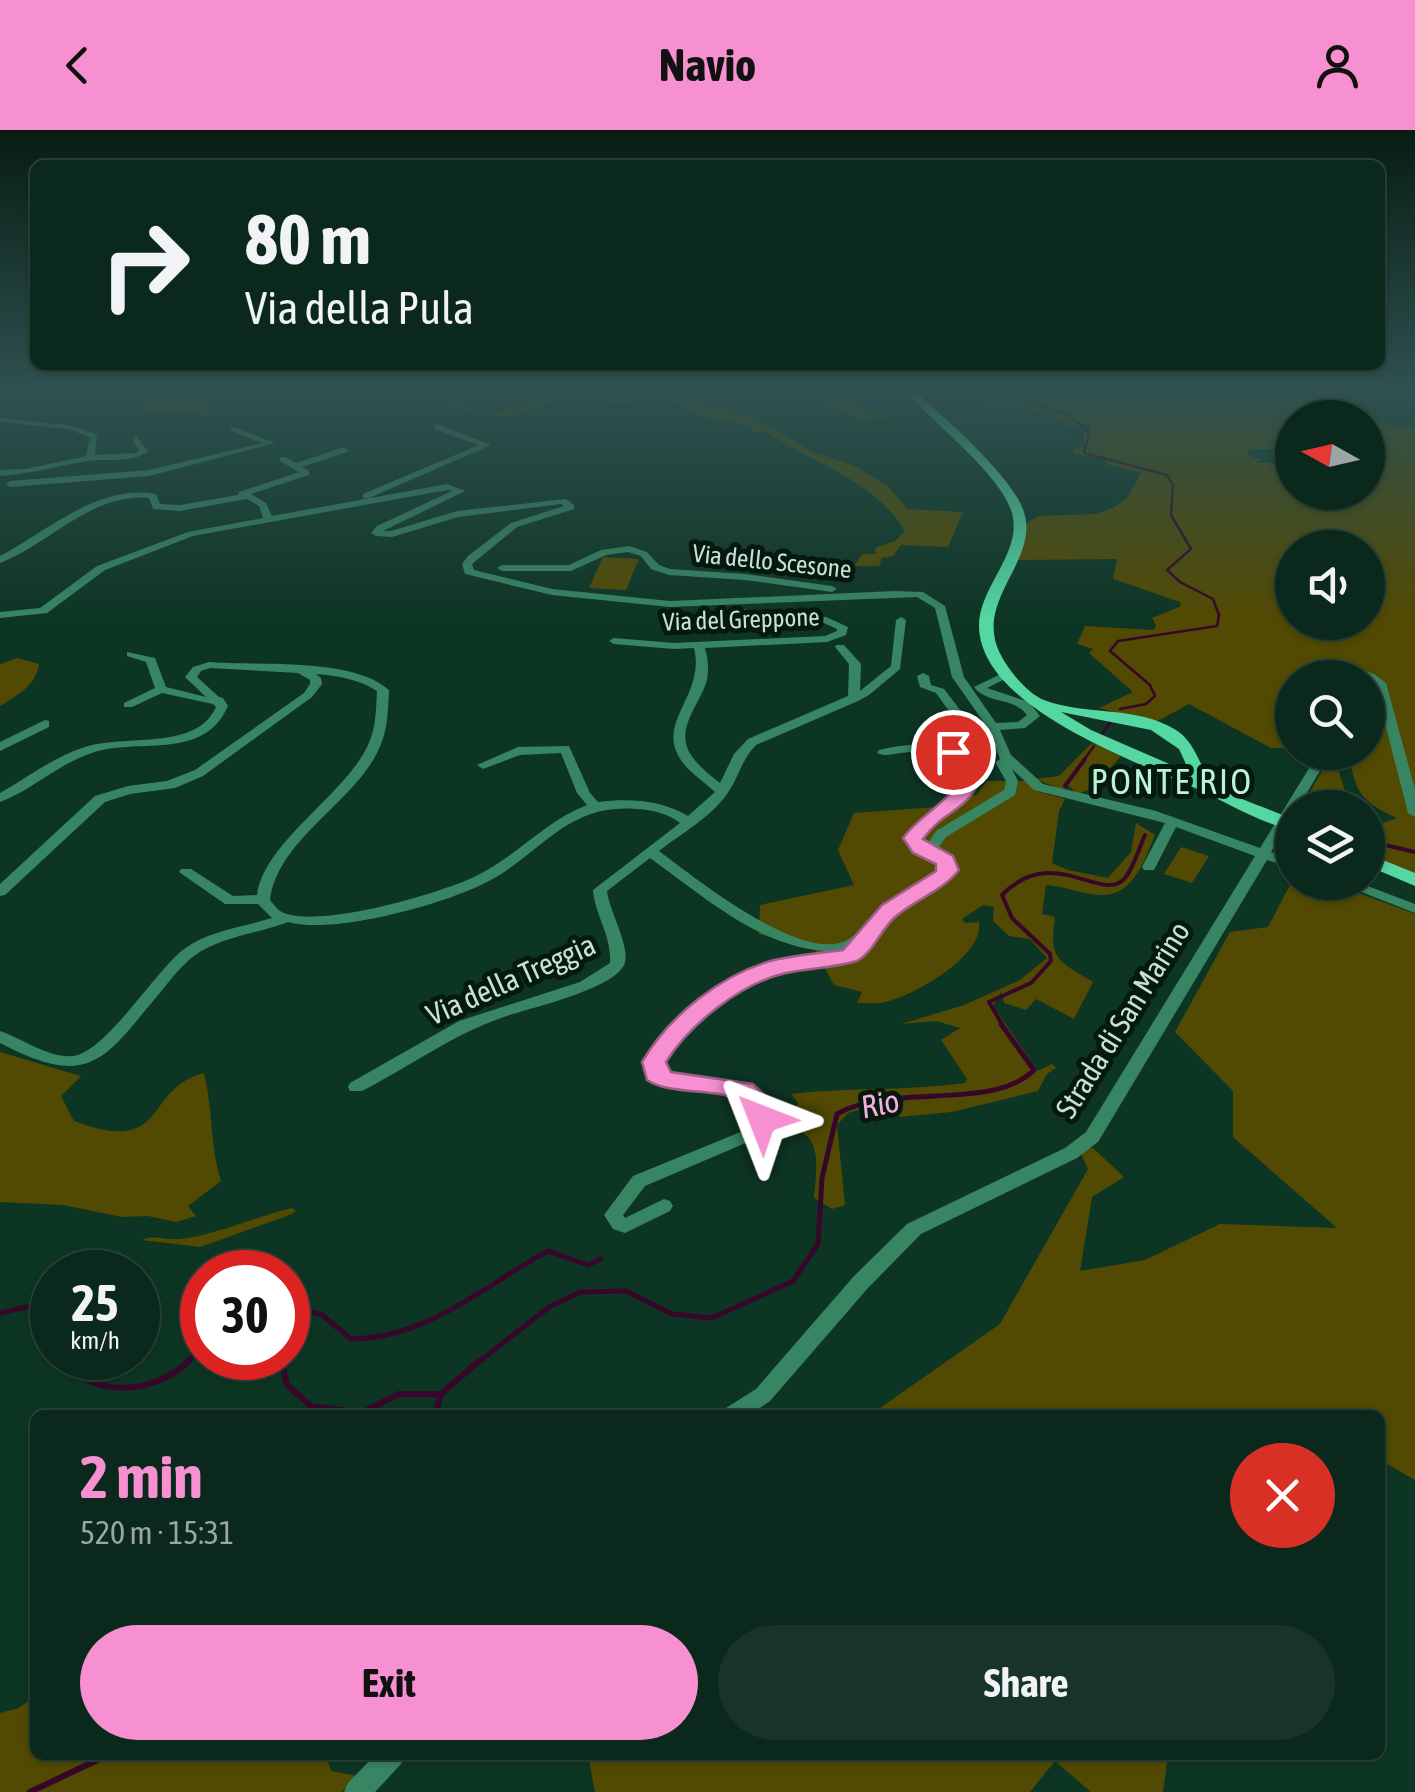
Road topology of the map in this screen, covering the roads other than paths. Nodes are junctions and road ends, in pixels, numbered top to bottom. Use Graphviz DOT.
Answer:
graph roads {
  1 [pos="62,466"];
  2 [pos="182,466"];
  3 [pos="296,466"];
  4 [pos="436,466"];
  5 [pos="982,466"];
  6 [pos="0,473"];
  7 [pos="12,479"];
  8 [pos="241,494"];
  9 [pos="2,495"];
  10 [pos="357,503"];
  11 [pos="268,519"];
  12 [pos="0,560"];
  13 [pos="502,568"];
  14 [pos="870,595"];
  15 [pos="707,604"];
  16 [pos="0,614"];
  17 [pos="901,620"];
  18 [pos="614,641"];
  19 [pos="700,644"];
  20 [pos="840,647"];
  21 [pos="131,654"];
  22 [pos="301,671"];
  23 [pos="1007,674"];
  24 [pos="922,676"];
  25 [pos="965,686"];
  26 [pos="161,689"];
  27 [pos="940,690"];
  28 [pos="854,699"];
  29 [pos="220,700"];
  30 [pos="1385,701"];
  31 [pos="128,706"];
  32 [pos="1099,713"];
  33 [pos="1065,715"];
  34 [pos="45,724"];
  35 [pos="993,728"];
  36 [pos="947,732"];
  37 [pos="1086,733"];
  38 [pos="0,747"];
  39 [pos="999,748"];
  40 [pos="883,753"];
  41 [pos="1190,754"];
  42 [pos="1150,763"];
  43 [pos="483,765"];
  44 [pos="722,792"];
  45 [pos="0,798"];
  46 [pos="1232,800"];
  47 [pos="594,806"];
  48 [pos="1415,812"];
  49 [pos="1275,818"];
  50 [pos="1173,821"];
  51 [pos="690,824"];
  52 [pos="1275,838"];
  53 [pos="652,852"];
  54 [pos="930,852"];
  55 [pos="1263,853"];
  56 [pos="1275,858"];
  57 [pos="1385,867"];
  58 [pos="1149,868"];
  59 [pos="186,872"];
  60 [pos="1415,880"];
  61 [pos="0,892"];
  62 [pos="1385,898"];
  63 [pos="262,899"];
  64 [pos="1415,910"];
  65 [pos="282,920"];
  66 [pos="862,938"];
  67 [pos="0,1036"];
  68 [pos="356,1086"];
  69 [pos="664,1206"];
  70 [pos="740,1410"];
  71 [pos="387,1760"];
  72 [pos="357,1792"];
  1 -- 7 [label="street"];
  2 -- 7 [label="street"];
  3 -- 8 [label="street"];
  4 -- 10 [label="street"];
  5 -- 23 [label="main road"];
  6 -- 7 [label="street"];
  7 -- 9 [label="street"];
  8 -- 11 [label="street"];
  8 -- 12 [label="street"];
  10 -- 11 [label="street"];
  10 -- 15 [label="street"];
  11 -- 16 [label="street"];
  13 -- 14 [label="street, Via dello Scesone"];
  14 -- 15 [label="street"];
  14 -- 25 [label="street"];
  15 -- 19 [label="street, Via del Greppone"];
  17 -- 28 [label="street, Via della Treggia"];
  18 -- 19 [label="street, Via del Greppone"];
  19 -- 44 [label="street"];
  20 -- 28 [label="street"];
  21 -- 26 [label="street"];
  22 -- 29 [label="street"];
  22 -- 61 [label="street"];
  22 -- 63 [label="street"];
  23 -- 33 [label="main road"];
  23 -- 35 [label="street"];
  24 -- 27 [label="street"];
  25 -- 27 [label="street"];
  25 -- 35 [label="street"];
  26 -- 29 [label="street"];
  26 -- 31 [label="street"];
  27 -- 36 [label="street"];
  28 -- 44 [label="street, Via della Treggia"];
  29 -- 45 [label="street"];
  30 -- 48 [label="street"];
  32 -- 33 [label="main road"];
  32 -- 37 [label="main road"];
  32 -- 41 [label="main road"];
  33 -- 37 [label="main road"];
  34 -- 38 [label="street"];
  35 -- 39 [label="street"];
  37 -- 42 [label="main road"];
  39 -- 50 [label="street"];
  39 -- 54 [label="street"];
  40 -- 54 [label="street"];
  41 -- 42 [label="main road"];
  41 -- 46 [label="main road"];
  42 -- 46 [label="main road"];
  43 -- 47 [label="street"];
  44 -- 51 [label="street, Via della Treggia"];
  46 -- 49 [label="main road"];
  47 -- 51 [label="street"];
  47 -- 65 [label="street"];
  50 -- 55 [label="street"];
  50 -- 58 [label="street"];
  51 -- 53 [label="street, Via della Treggia"];
  52 -- 55 [label="street, Strada di San Marino"];
  53 -- 66 [label="street"];
  53 -- 68 [label="street, Via della Treggia"];
  54 -- 66 [label="street"];
  55 -- 56 [label="street"];
  55 -- 70 [label="street, Strada di San Marino"];
  57 -- 60 [label="main road"];
  59 -- 63 [label="street"];
  62 -- 64 [label="street"];
  63 -- 65 [label="street"];
  65 -- 67 [label="street"];
  66 -- 69 [label="street"];
  71 -- 72 [label="street"];
}
